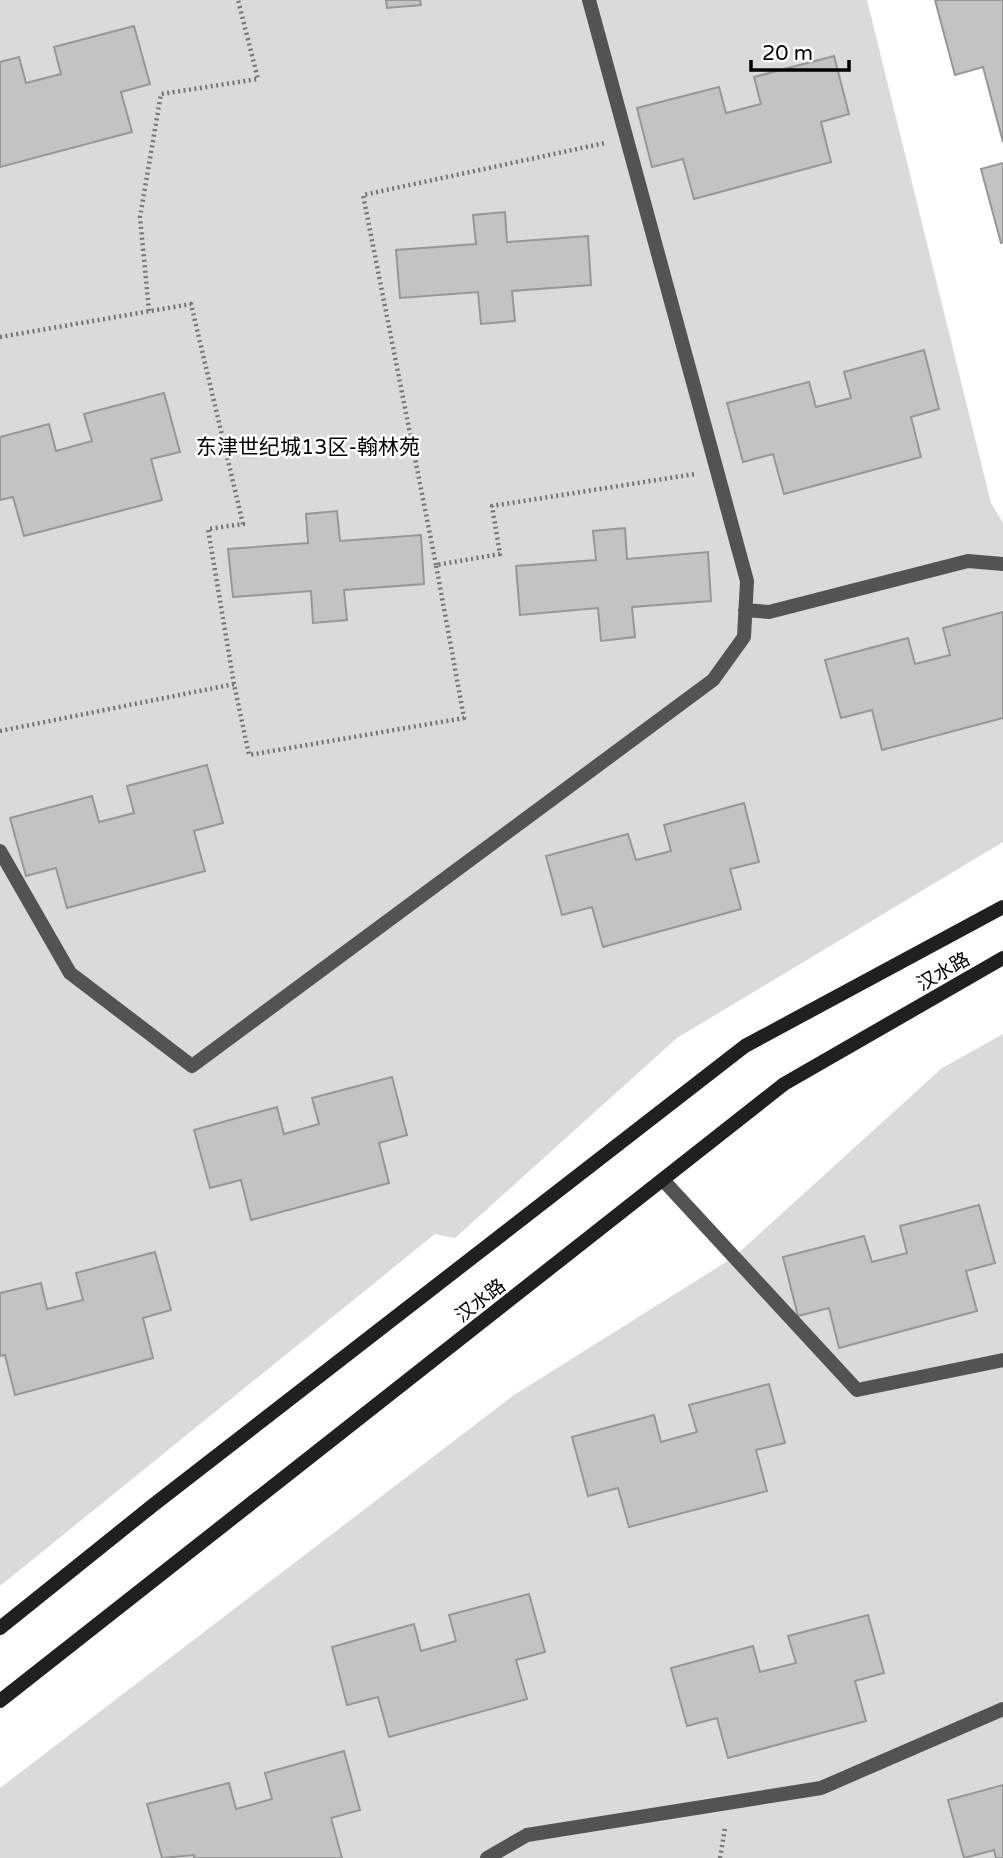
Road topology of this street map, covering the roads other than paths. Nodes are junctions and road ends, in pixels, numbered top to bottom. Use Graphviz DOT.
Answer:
graph roads {
  1 [pos="589,0"];
  2 [pos="1003,564"];
  3 [pos="746,610"];
  4 [pos="0,851"];
  5 [pos="1003,906"];
  6 [pos="1003,958"];
  7 [pos="663,1180"];
  8 [pos="1003,1360"];
  9 [pos="0,1628"];
  10 [pos="0,1701"];
  11 [pos="1003,1709"];
  12 [pos="488,1858"];
  1 -- 3 [label="lane"];
  2 -- 3 [label="lane"];
  3 -- 4 [label="lane"];
  5 -- 9 [label="main road, 汉水路"];
  6 -- 7 [label="main road, 汉水路"];
  7 -- 8 [label="lane"];
  7 -- 10 [label="main road, 汉水路"];
  11 -- 12 [label="lane"];
}
